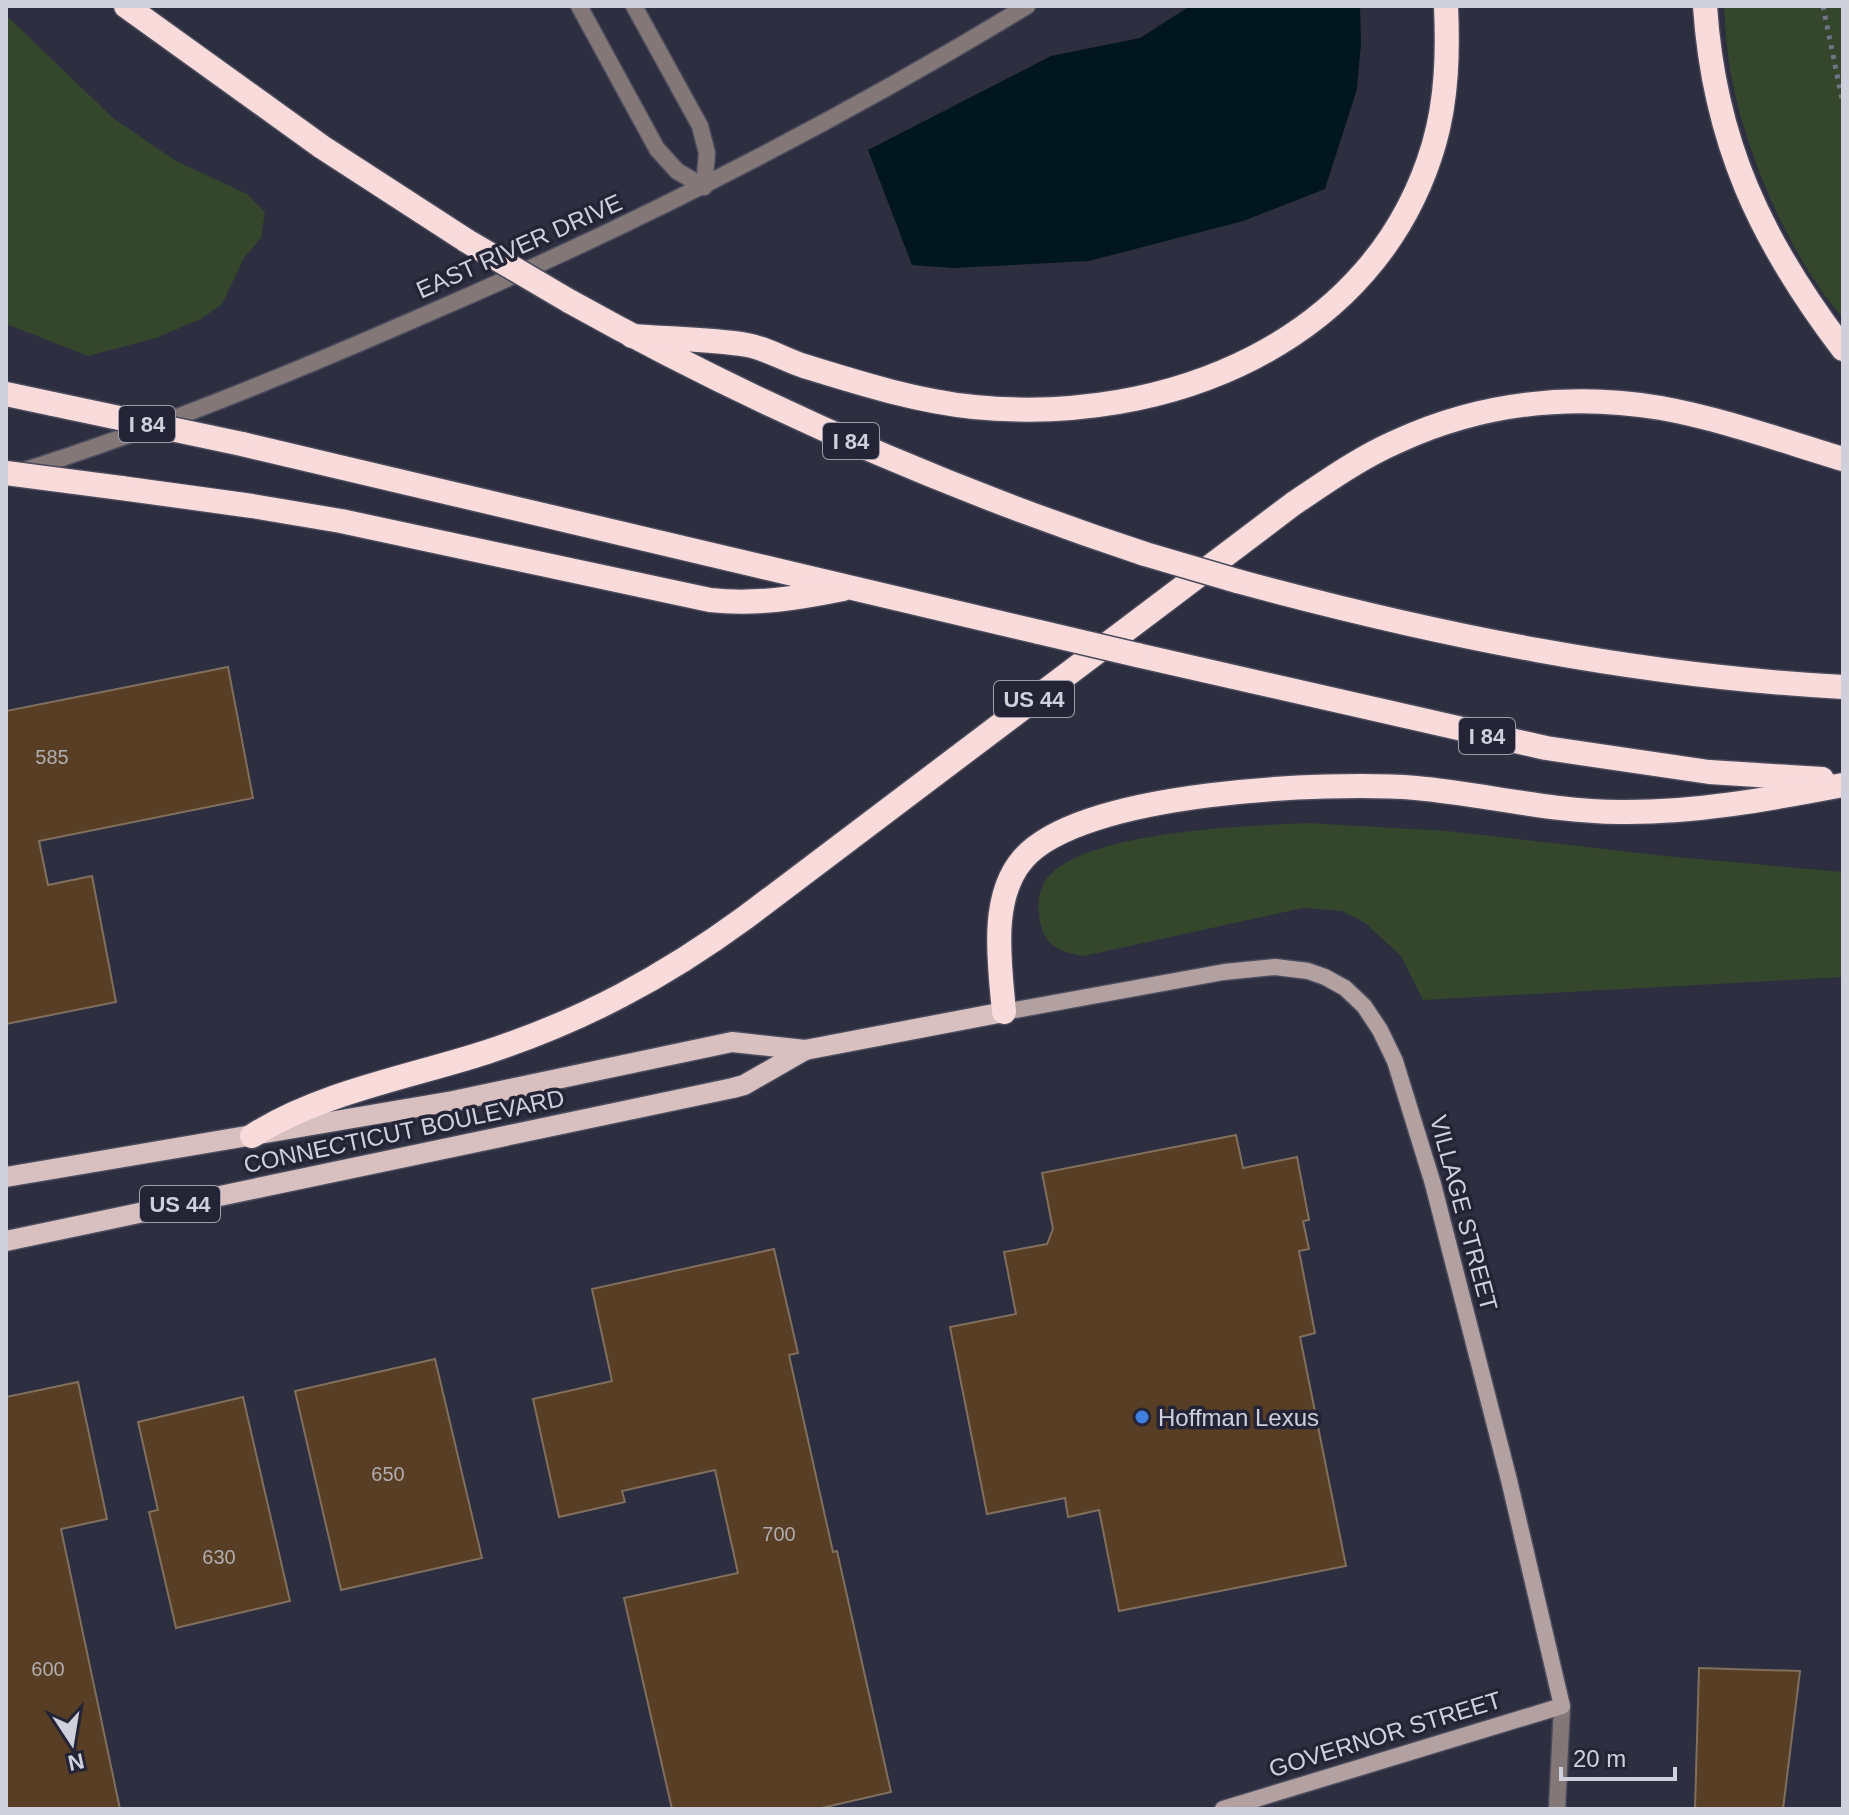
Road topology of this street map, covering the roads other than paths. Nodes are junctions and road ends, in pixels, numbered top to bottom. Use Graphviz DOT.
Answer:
graph roads {
  1 [pos="126,6"];
  2 [pos="579,6"];
  3 [pos="634,6"];
  4 [pos="1027,6"];
  5 [pos="1446,6"];
  6 [pos="1705,6"];
  7 [pos="704,187"];
  8 [pos="632,336"];
  9 [pos="1843,349"];
  10 [pos="6,394"];
  11 [pos="1843,459"];
  12 [pos="6,475"];
  13 [pos="849,588"];
  14 [pos="1843,687"];
  15 [pos="1843,783"];
  16 [pos="1004,1012"];
  17 [pos="805,1050"];
  18 [pos="252,1136"];
  19 [pos="6,1177"];
  20 [pos="6,1241"];
  21 [pos="1562,1706"];
  22 [pos="1223,1809"];
  23 [pos="1557,1809"];
  1 -- 8 [label="highway, I 84, bridge"];
  2 -- 7 [label="street"];
  3 -- 7 [label="street"];
  4 -- 7 [label="street, EAST RIVER DRIVE"];
  5 -- 8 [label="highway"];
  6 -- 9 [label="highway"];
  7 -- 12 [label="street, EAST RIVER DRIVE"];
  8 -- 14 [label="highway, I 84, bridge"];
  10 -- 13 [label="highway, I 84, bridge"];
  11 -- 18 [label="highway, US 44"];
  12 -- 13 [label="highway, bridge"];
  13 -- 15 [label="highway, I 84, bridge"];
  15 -- 16 [label="highway"];
  16 -- 17 [label="main road, CONNECTICUT BOULEVARD / US 44"];
  16 -- 21 [label="main road, VILLAGE STREET"];
  17 -- 18 [label="main road, CONNECTICUT BOULEVARD"];
  17 -- 20 [label="main road, CONNECTICUT BOULEVARD / US 44"];
  18 -- 19 [label="main road, CONNECTICUT BOULEVARD / US 44"];
  21 -- 22 [label="main road, GOVERNOR STREET"];
  21 -- 23 [label="street, VILLAGE STREET"];
}
